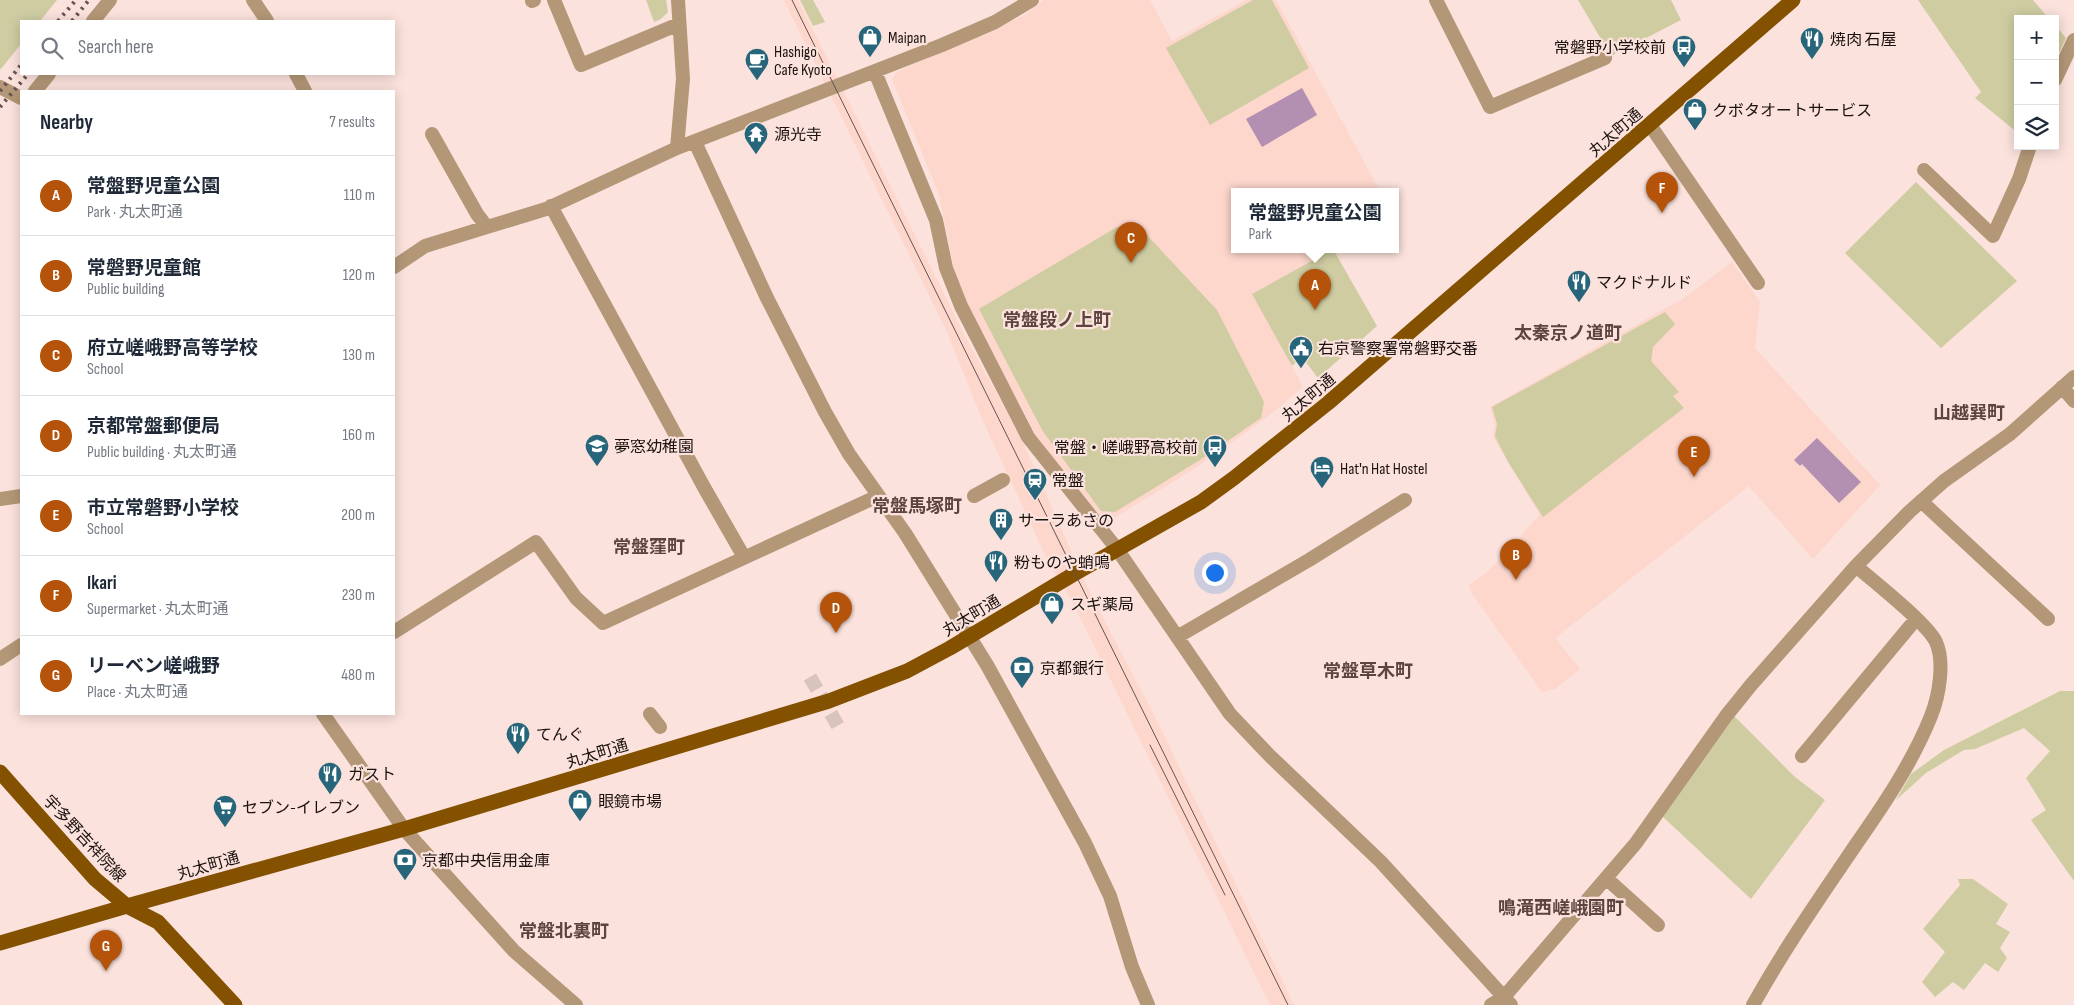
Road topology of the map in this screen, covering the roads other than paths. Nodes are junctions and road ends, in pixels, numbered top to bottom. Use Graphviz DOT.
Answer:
graph roads {
  1 [pos="110,0"];
  2 [pos="253,0"];
  3 [pos="554,0"];
  4 [pos="678,0"];
  5 [pos="1032,0"];
  6 [pos="1436,0"];
  7 [pos="1793,0"];
  8 [pos="94,20"];
  9 [pos="266,20"];
  10 [pos="679,24"];
  11 [pos="2074,40"];
  12 [pos="1605,58"];
  13 [pos="875,72"];
  14 [pos="2059,72"];
  15 [pos="48,75"];
  16 [pos="296,75"];
  17 [pos="0,87"];
  18 [pos="35,90"];
  19 [pos="304,90"];
  20 [pos="20,97"];
  21 [pos="1650,125"];
  22 [pos="432,134"];
  23 [pos="695,142"];
  24 [pos="677,148"];
  25 [pos="2029,150"];
  26 [pos="1924,170"];
  27 [pos="552,206"];
  28 [pos="487,227"];
  29 [pos="395,266"];
  30 [pos="1758,282"];
  31 [pos="2074,377"];
  32 [pos="2062,387"];
  33 [pos="2074,401"];
  34 [pos="1003,480"];
  35 [pos="20,496"];
  36 [pos="878,496"];
  37 [pos="974,496"];
  38 [pos="0,499"];
  39 [pos="1404,500"];
  40 [pos="1921,501"];
  41 [pos="1117,549"];
  42 [pos="744,557"];
  43 [pos="1856,566"];
  44 [pos="1916,619"];
  45 [pos="2048,619"];
  46 [pos="395,631"];
  47 [pos="968,636"];
  48 [pos="1177,637"];
  49 [pos="20,646"];
  50 [pos="0,659"];
  51 [pos="650,714"];
  52 [pos="324,715"];
  53 [pos="660,727"];
  54 [pos="1802,756"];
  55 [pos="0,772"];
  56 [pos="404,829"];
  57 [pos="1606,878"];
  58 [pos="127,906"];
  59 [pos="1658,925"];
  60 [pos="0,943"];
  61 [pos="1507,1001"];
  62 [pos="236,1005"];
  63 [pos="576,1005"];
  64 [pos="1148,1005"];
  65 [pos="1491,1005"];
  66 [pos="1753,1005"];
  1 -- 8 [label="street"];
  2 -- 9 [label="street"];
  3 -- 10 [label="street"];
  4 -- 10 [label="street"];
  5 -- 13 [label="street"];
  6 -- 12 [label="street"];
  7 -- 21 [label="main road, 丸太町通"];
  10 -- 24 [label="street"];
  11 -- 14 [label="street"];
  13 -- 23 [label="street"];
  13 -- 41 [label="street"];
  15 -- 18 [label="street"];
  16 -- 19 [label="street"];
  17 -- 20 [label="street"];
  21 -- 30 [label="street"];
  21 -- 41 [label="main road, 丸太町通"];
  22 -- 28 [label="street"];
  23 -- 24 [label="street"];
  23 -- 36 [label="street"];
  24 -- 27 [label="street"];
  25 -- 26 [label="street"];
  27 -- 28 [label="street"];
  27 -- 42 [label="street"];
  28 -- 29 [label="street"];
  31 -- 32 [label="street"];
  32 -- 33 [label="street"];
  32 -- 40 [label="street"];
  34 -- 37 [label="street"];
  35 -- 38 [label="street"];
  36 -- 42 [label="street"];
  36 -- 47 [label="street"];
  39 -- 48 [label="street"];
  40 -- 43 [label="street"];
  40 -- 45 [label="street"];
  41 -- 47 [label="main road, 丸太町通"];
  41 -- 48 [label="street"];
  42 -- 46 [label="street"];
  43 -- 44 [label="street"];
  43 -- 57 [label="street"];
  44 -- 54 [label="street"];
  44 -- 66 [label="street"];
  47 -- 56 [label="main road, 丸太町通"];
  47 -- 64 [label="street"];
  48 -- 61 [label="street"];
  49 -- 50 [label="street"];
  51 -- 53 [label="street"];
  52 -- 56 [label="street"];
  55 -- 58 [label="main road, 宇多野吉祥院線"];
  56 -- 58 [label="main road, 丸太町通"];
  56 -- 63 [label="street"];
  57 -- 59 [label="street"];
  57 -- 61 [label="street"];
  58 -- 60 [label="main road, 丸太町通"];
  58 -- 62 [label="main road, 宇多野吉祥院線"];
  61 -- 65 [label="street"];
}
